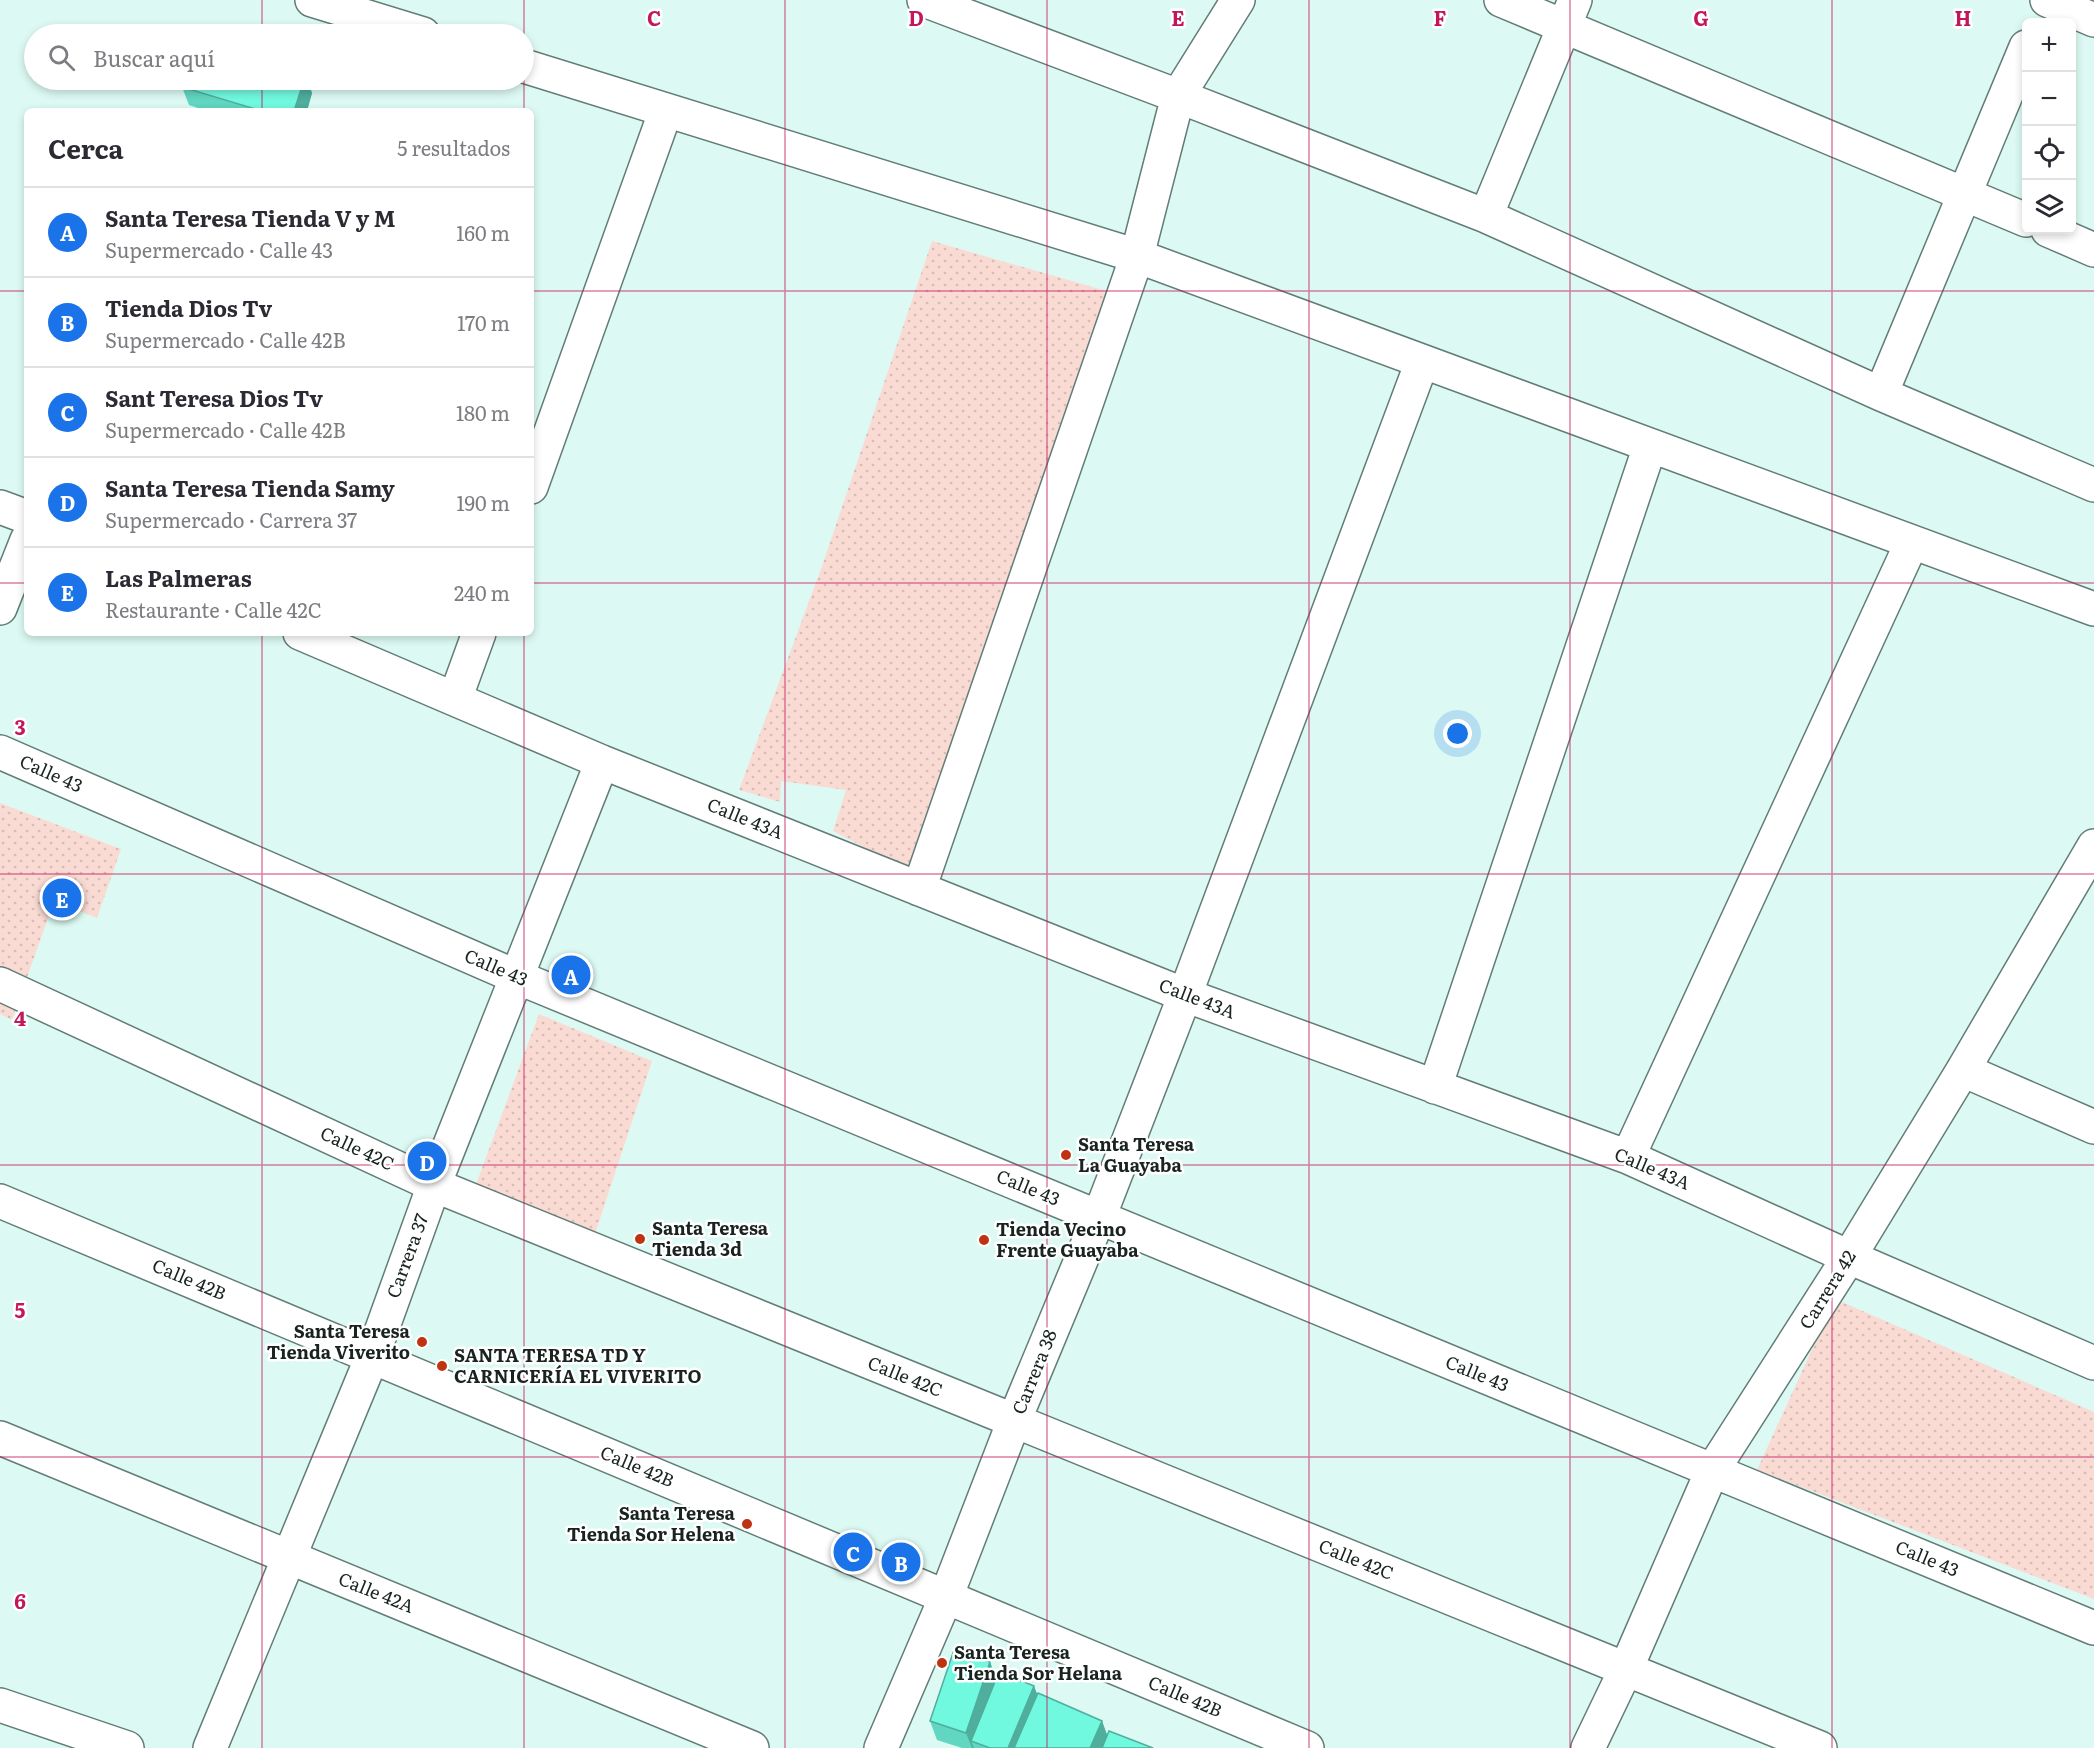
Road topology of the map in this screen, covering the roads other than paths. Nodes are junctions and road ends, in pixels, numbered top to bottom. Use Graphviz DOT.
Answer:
graph roads {
  1 [pos="312,0"];
  2 [pos="924,0"];
  3 [pos="1238,0"];
  4 [pos="1502,0"];
  5 [pos="2047,0"];
  6 [pos="1569,14"];
  7 [pos="2039,18"];
  8 [pos="2094,20"];
  9 [pos="390,24"];
  10 [pos="2022,57"];
  11 [pos="534,69"];
  12 [pos="1178,96"];
  13 [pos="666,110"];
  14 [pos="1965,193"];
  15 [pos="1486,216"];
  16 [pos="2022,218"];
  17 [pos="2057,234"];
  18 [pos="2094,250"];
  19 [pos="1137,256"];
  20 [pos="1422,362"];
  21 [pos="1881,394"];
  22 [pos="1650,446"];
  23 [pos="534,479"];
  24 [pos="2094,485"];
  25 [pos="0,507"];
  26 [pos="24,516"];
  27 [pos="1912,542"];
  28 [pos="24,548"];
  29 [pos="0,608"];
  30 [pos="2094,609"];
  31 [pos="307,636"];
  32 [pos="477,636"];
  33 [pos="455,699"];
  34 [pos="0,752"];
  35 [pos="602,762"];
  36 [pos="2094,846"];
  37 [pos="2085,880"];
  38 [pos="919,889"];
  39 [pos="517,977"];
  40 [pos="0,984"];
  41 [pos="1185,995"];
  42 [pos="1964,1070"];
  43 [pos="1435,1087"];
  44 [pos="2094,1127"];
  45 [pos="1628,1157"];
  46 [pos="434,1185"];
  47 [pos="0,1201"];
  48 [pos="1099,1217"];
  49 [pos="1849,1257"];
  50 [pos="372,1357"];
  51 [pos="2094,1363"];
  52 [pos="1014,1421"];
  53 [pos="0,1438"];
  54 [pos="1712,1471"];
  55 [pos="288,1557"];
  56 [pos="946,1597"];
  57 [pos="2094,1628"];
  58 [pos="1626,1669"];
  59 [pos="0,1705"];
  60 [pos="127,1748"];
  61 [pos="210,1748"];
  62 [pos="752,1748"];
  63 [pos="881,1748"];
  64 [pos="1307,1748"];
  65 [pos="1588,1748"];
  66 [pos="1820,1748"];
  1 -- 9 [label="street"];
  2 -- 12 [label="street"];
  3 -- 12 [label="street"];
  4 -- 6 [label="street"];
  5 -- 7 [label="street"];
  5 -- 8 [label="street"];
  6 -- 14 [label="street"];
  6 -- 15 [label="street"];
  10 -- 14 [label="street"];
  11 -- 13 [label="street"];
  12 -- 15 [label="street"];
  12 -- 19 [label="street"];
  13 -- 19 [label="street"];
  13 -- 23 [label="street"];
  14 -- 16 [label="street"];
  14 -- 21 [label="street"];
  15 -- 21 [label="street"];
  17 -- 18 [label="street"];
  19 -- 20 [label="street"];
  19 -- 38 [label="street"];
  20 -- 22 [label="street"];
  20 -- 41 [label="street, Carrera 38"];
  21 -- 24 [label="street"];
  22 -- 27 [label="street"];
  22 -- 43 [label="street"];
  25 -- 26 [label="street"];
  27 -- 30 [label="street"];
  27 -- 45 [label="street"];
  28 -- 29 [label="street"];
  31 -- 33 [label="street, Calle 43A"];
  32 -- 33 [label="street"];
  33 -- 35 [label="street, Calle 43A"];
  34 -- 39 [label="street, Calle 43"];
  35 -- 38 [label="street, Calle 43A"];
  35 -- 39 [label="street, Carrera 37"];
  36 -- 37 [label="street, Carrera 42"];
  37 -- 42 [label="street, Carrera 42"];
  38 -- 41 [label="street, Calle 43A"];
  39 -- 46 [label="street, Carrera 37"];
  39 -- 48 [label="street, Calle 43"];
  40 -- 46 [label="street, Calle 42C"];
  41 -- 43 [label="street, Calle 43A"];
  41 -- 48 [label="street, Carrera 38"];
  42 -- 44 [label="street"];
  42 -- 49 [label="street, Carrera 42"];
  43 -- 45 [label="street, Calle 43A"];
  45 -- 49 [label="street, Calle 43A"];
  46 -- 50 [label="street, Carrera 37"];
  46 -- 52 [label="street, Calle 42C"];
  47 -- 50 [label="street, Calle 42B"];
  48 -- 52 [label="street, Carrera 38"];
  48 -- 54 [label="street, Calle 43"];
  49 -- 51 [label="street, Calle 43A"];
  49 -- 54 [label="street, Carrera 42"];
  50 -- 55 [label="street, Carrera 37"];
  50 -- 56 [label="street, Calle 42B"];
  52 -- 56 [label="street, Carrera 38"];
  52 -- 58 [label="street, Calle 42C"];
  53 -- 55 [label="street, Calle 42A"];
  54 -- 57 [label="street, Calle 43"];
  54 -- 58 [label="street, Carrera 42"];
  55 -- 61 [label="street, Carrera 37"];
  55 -- 62 [label="street, Calle 42A"];
  56 -- 63 [label="street, Carrera 38"];
  56 -- 64 [label="street, Calle 42B"];
  58 -- 65 [label="street, Carrera 42"];
  58 -- 66 [label="street, Calle 42C"];
  59 -- 60 [label="street"];
}
